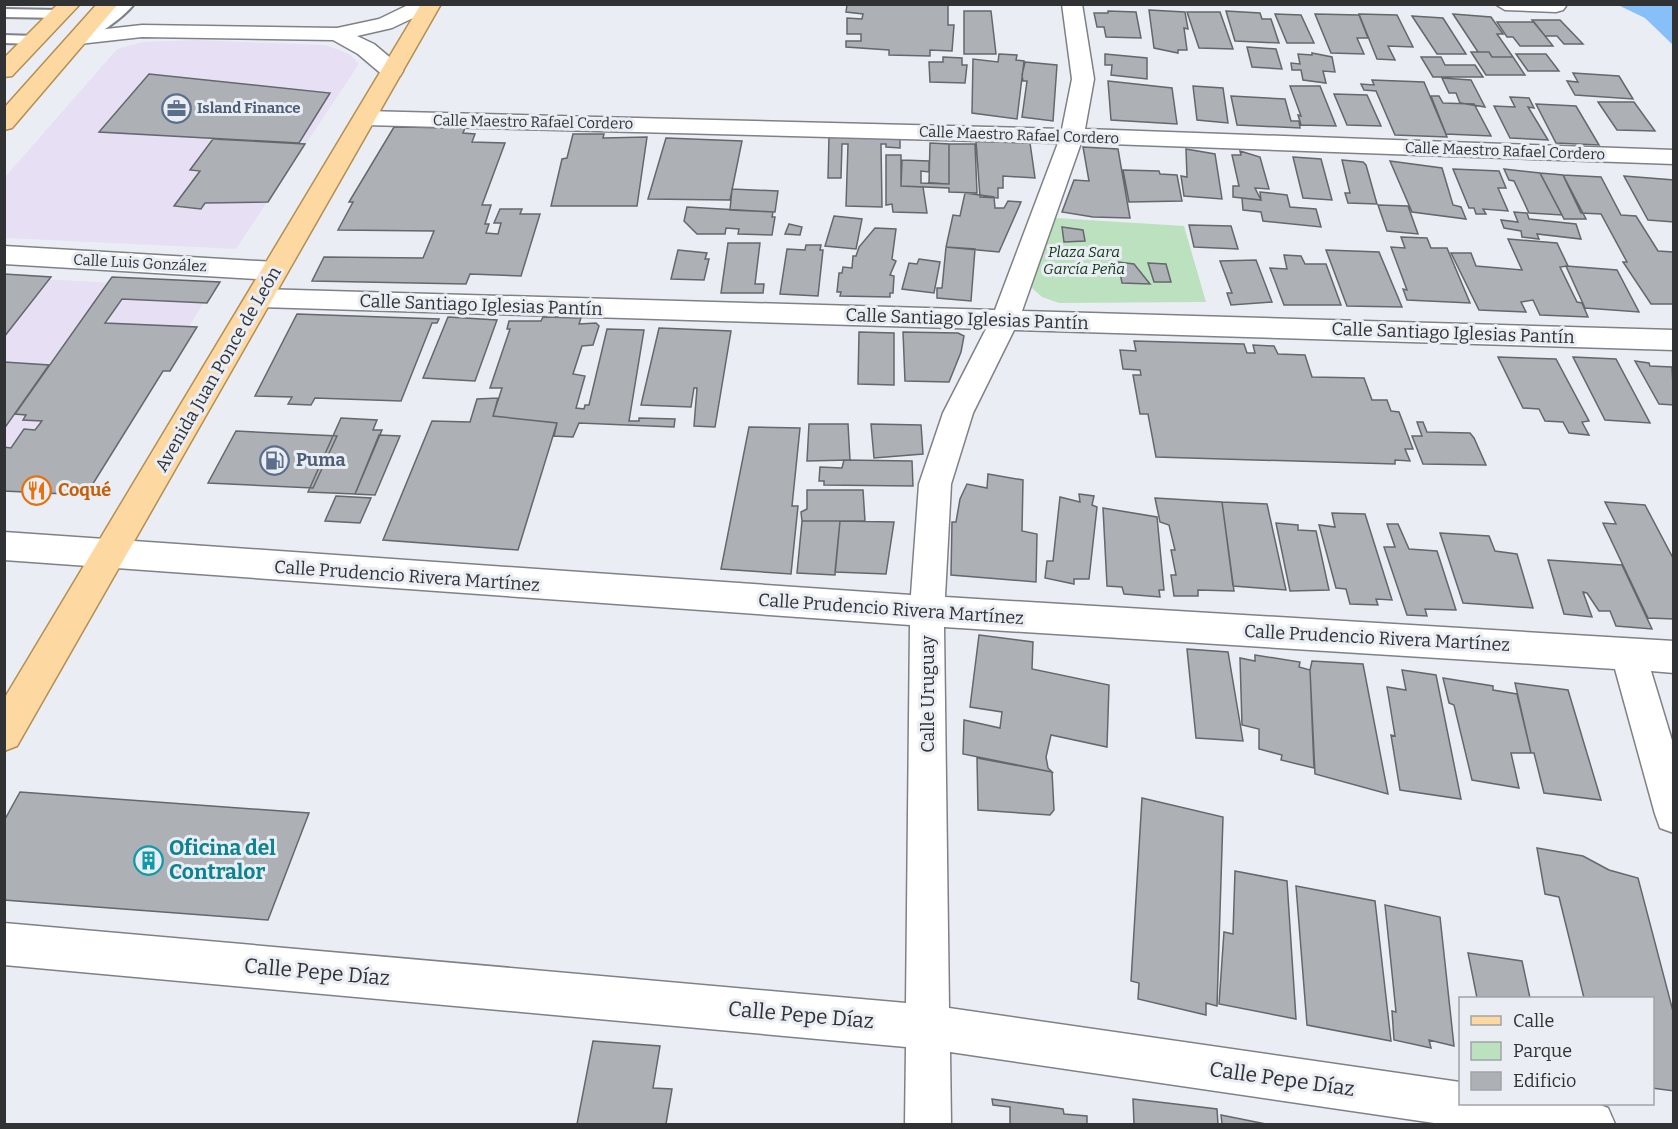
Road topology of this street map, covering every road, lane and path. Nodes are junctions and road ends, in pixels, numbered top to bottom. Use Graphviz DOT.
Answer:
graph roads {
  1 [pos="108,4"];
  2 [pos="127,4"];
  3 [pos="429,4"];
  4 [pos="1072,4"];
  5 [pos="1505,4"];
  6 [pos="1555,5"];
  7 [pos="66,9"];
  8 [pos="4,13"];
  9 [pos="337,34"];
  10 [pos="79,38"];
  11 [pos="4,39"];
  12 [pos="35,40"];
  13 [pos="4,71"];
  14 [pos="392,71"];
  15 [pos="365,118"];
  16 [pos="4,123"];
  17 [pos="1072,136"];
  18 [pos="1674,157"];
  19 [pos="4,255"];
  20 [pos="275,271"];
  21 [pos="260,298"];
  22 [pos="1005,320"];
  23 [pos="1674,340"];
  24 [pos="4,546"];
  25 [pos="110,555"];
  26 [pos="927,612"];
  27 [pos="1628,653"];
  28 [pos="1674,657"];
  29 [pos="4,734"];
  30 [pos="1674,814"];
  31 [pos="4,944"];
  32 [pos="930,1026"];
  33 [pos="928,1125"];
  34 [pos="1592,1125"];
  1 -- 10 [label="main road"];
  2 -- 10 [label="lane"];
  3 -- 9 [label="street"];
  3 -- 14 [label="main road, Avenida Juan Ponce de León"];
  4 -- 17 [label="street, Calle Uruguay"];
  5 -- 6 [label="street"];
  7 -- 8 [label="lane"];
  7 -- 12 [label="main road"];
  9 -- 10 [label="street"];
  9 -- 14 [label="street"];
  10 -- 16 [label="main road"];
  11 -- 12 [label="lane"];
  12 -- 13 [label="main road"];
  14 -- 15 [label="main road, Avenida Juan Ponce de León"];
  15 -- 17 [label="street, Calle Maestro Rafael Cordero"];
  15 -- 20 [label="main road, Avenida Juan Ponce de León"];
  17 -- 18 [label="street, Calle Maestro Rafael Cordero"];
  17 -- 22 [label="street, Calle Uruguay"];
  19 -- 20 [label="street, Calle Luis González"];
  20 -- 21 [label="main road, Avenida Juan Ponce de León"];
  21 -- 22 [label="street, Calle Santiago Iglesias Pantín"];
  21 -- 25 [label="main road, Avenida Juan Ponce de León"];
  22 -- 23 [label="street, Calle Santiago Iglesias Pantín"];
  22 -- 26 [label="street, Calle Uruguay"];
  24 -- 25 [label="street, Calle Prudencio Rivera Martínez"];
  25 -- 26 [label="street, Calle Prudencio Rivera Martínez"];
  25 -- 29 [label="main road, Avenida Juan Ponce de León"];
  26 -- 27 [label="street, Calle Prudencio Rivera Martínez"];
  26 -- 32 [label="street, Calle Uruguay"];
  27 -- 28 [label="street, Calle Prudencio Rivera Martínez"];
  27 -- 30 [label="street"];
  31 -- 32 [label="street, Calle Pepe Díaz"];
  32 -- 33 [label="street, Calle Uruguay"];
  32 -- 34 [label="street, Calle Pepe Díaz"];
}
